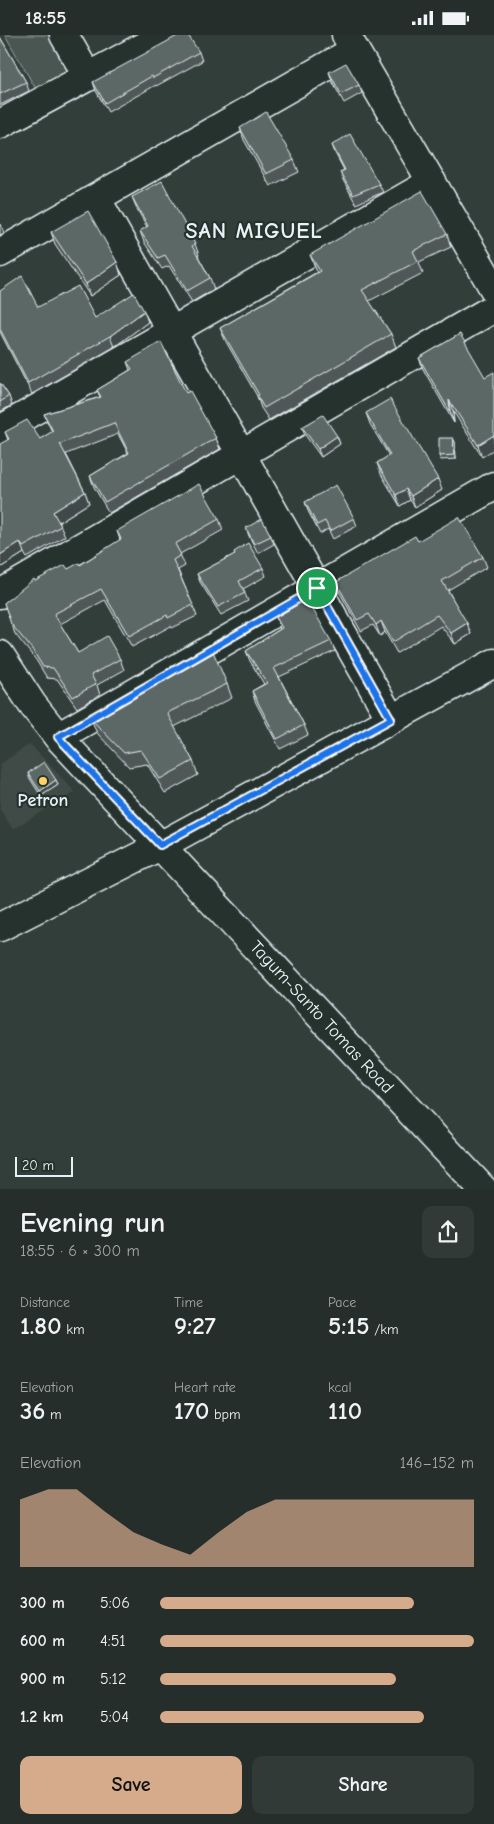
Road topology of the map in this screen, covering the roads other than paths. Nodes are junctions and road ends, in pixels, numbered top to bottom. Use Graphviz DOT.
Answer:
graph roads {
  1 [pos="64,35"];
  2 [pos="158,37"];
  3 [pos="351,43"];
  4 [pos="88,77"];
  5 [pos="0,123"];
  6 [pos="432,182"];
  7 [pos="96,198"];
  8 [pos="0,253"];
  9 [pos="494,289"];
  10 [pos="494,308"];
  11 [pos="170,330"];
  12 [pos="0,430"];
  13 [pos="241,455"];
  14 [pos="494,486"];
  15 [pos="317,588"];
  16 [pos="0,594"];
  17 [pos="0,655"];
  18 [pos="494,663"];
  19 [pos="391,719"];
  20 [pos="58,737"];
  21 [pos="160,845"];
  22 [pos="0,927"];
  23 [pos="483,1189"];
  1 -- 4 [label="street"];
  2 -- 4 [label="street"];
  3 -- 6 [label="street"];
  3 -- 7 [label="street"];
  4 -- 5 [label="street"];
  6 -- 9 [label="street"];
  6 -- 11 [label="street"];
  7 -- 8 [label="street"];
  7 -- 11 [label="street"];
  10 -- 13 [label="street"];
  11 -- 12 [label="street"];
  11 -- 13 [label="street"];
  13 -- 15 [label="street"];
  13 -- 16 [label="street"];
  14 -- 15 [label="street"];
  15 -- 19 [label="street"];
  15 -- 20 [label="street"];
  17 -- 20 [label="street, Tagum-Santo Tomas Road"];
  18 -- 19 [label="street"];
  19 -- 21 [label="street"];
  20 -- 21 [label="street, Tagum-Santo Tomas Road"];
  21 -- 22 [label="street"];
  21 -- 23 [label="street, Tagum-Santo Tomas Road"];
}
